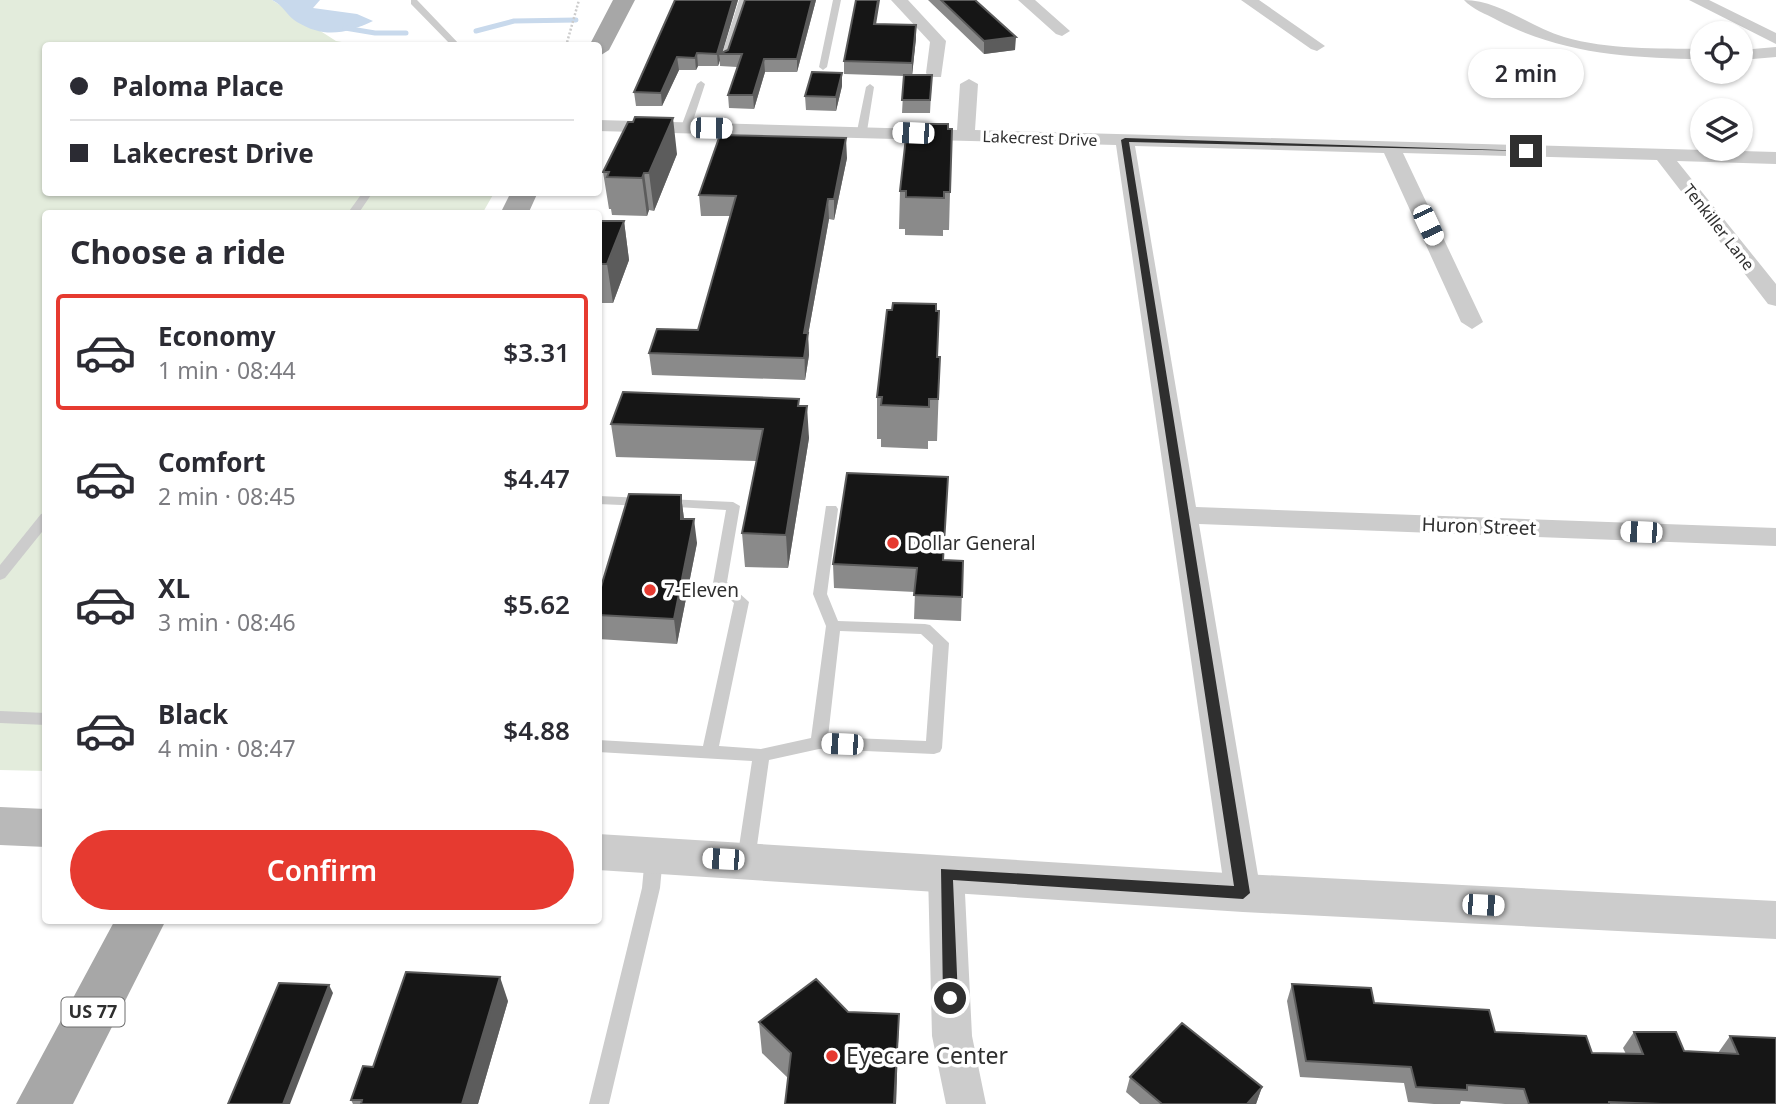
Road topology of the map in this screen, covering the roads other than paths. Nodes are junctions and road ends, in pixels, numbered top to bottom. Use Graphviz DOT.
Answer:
graph roads {
  1 [pos="624,0"];
  2 [pos="743,0"];
  3 [pos="837,0"];
  4 [pos="899,0"];
  5 [pos="1026,0"];
  6 [pos="1249,0"];
  7 [pos="1472,0"];
  8 [pos="1697,0"];
  9 [pos="414,1"];
  10 [pos="1062,32"];
  11 [pos="1776,39"];
  12 [pos="453,42"];
  13 [pos="602,42"];
  14 [pos="1317,46"];
  15 [pos="1776,52"];
  16 [pos="1690,53"];
  17 [pos="1753,54"];
  18 [pos="722,62"];
  19 [pos="823,67"];
  20 [pos="935,73"];
  21 [pos="701,84"];
  22 [pos="969,84"];
  23 [pos="870,87"];
  24 [pos="602,125"];
  25 [pos="686,127"];
  26 [pos="863,131"];
  27 [pos="966,135"];
  28 [pos="1125,140"];
  29 [pos="1391,148"];
  30 [pos="1662,154"];
  31 [pos="1776,158"];
  32 [pos="1776,299"];
  33 [pos="1472,322"];
  34 [pos="602,500"];
  35 [pos="831,509"];
  36 [pos="1182,514"];
  37 [pos="42,522"];
  38 [pos="1776,537"];
  39 [pos="0,575"];
  40 [pos="833,626"];
  41 [pos="0,717"];
  42 [pos="42,719"];
  43 [pos="819,743"];
  44 [pos="602,746"];
  45 [pos="710,751"];
  46 [pos="761,755"];
  47 [pos="0,826"];
  48 [pos="42,828"];
  49 [pos="602,852"];
  50 [pos="654,855"];
  51 [pos="746,860"];
  52 [pos="946,873"];
  53 [pos="1243,893"];
  54 [pos="1776,920"];
  55 [pos="139,924"];
  56 [pos="44,1104"];
  57 [pos="599,1104"];
  58 [pos="966,1104"];
  1 -- 13 [label="main road"];
  2 -- 18 [label="lane"];
  3 -- 19 [label="lane"];
  4 -- 20 [label="street"];
  5 -- 10 [label="street"];
  6 -- 14 [label="street"];
  7 -- 16 [label="street"];
  8 -- 11 [label="street"];
  9 -- 12 [label="lane"];
  15 -- 17 [label="street"];
  21 -- 25 [label="lane"];
  22 -- 27 [label="street"];
  23 -- 26 [label="lane"];
  24 -- 25 [label="street, Lakecrest Drive"];
  25 -- 26 [label="street, Lakecrest Drive"];
  26 -- 27 [label="street, Lakecrest Drive"];
  27 -- 28 [label="street, Lakecrest Drive"];
  28 -- 29 [label="street, Lakecrest Drive"];
  28 -- 36 [label="street"];
  29 -- 30 [label="street, Lakecrest Drive"];
  29 -- 33 [label="street"];
  30 -- 31 [label="street, Lakecrest Drive"];
  30 -- 32 [label="street, Tenkiller Lane"];
  34 -- 45 [label="lane"];
  35 -- 40 [label="lane"];
  36 -- 38 [label="street, Huron Street"];
  36 -- 53 [label="street"];
  37 -- 39 [label="lane"];
  40 -- 43 [label="lane"];
  40 -- 43 [label="lane"];
  41 -- 42 [label="lane"];
  43 -- 46 [label="lane"];
  44 -- 45 [label="lane"];
  45 -- 46 [label="lane"];
  46 -- 51 [label="lane"];
  47 -- 48 [label="main road"];
  49 -- 50 [label="street"];
  50 -- 51 [label="street"];
  50 -- 57 [label="lane"];
  51 -- 52 [label="street"];
  52 -- 53 [label="street"];
  52 -- 58 [label="street"];
  53 -- 54 [label="street"];
  55 -- 56 [label="main road, US 77"];
}
